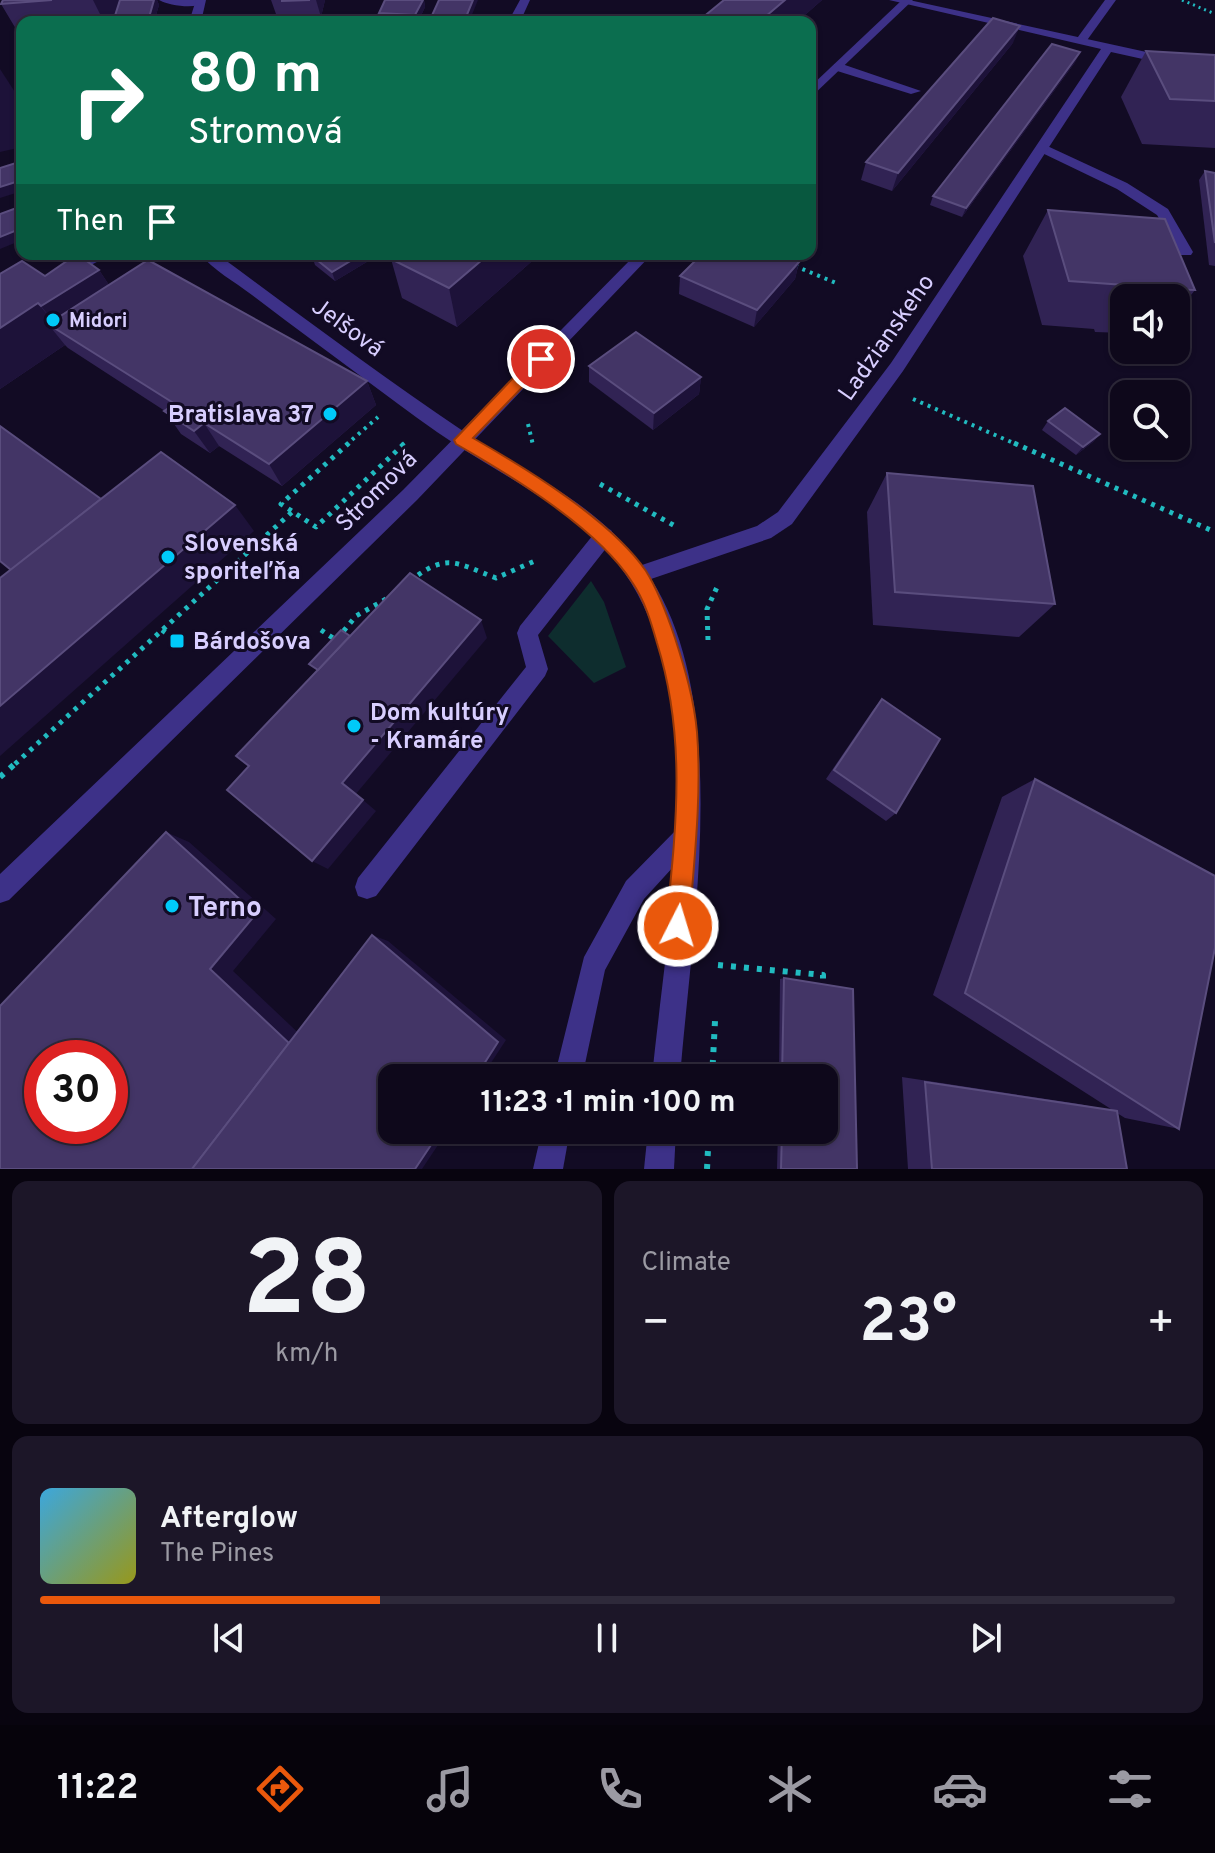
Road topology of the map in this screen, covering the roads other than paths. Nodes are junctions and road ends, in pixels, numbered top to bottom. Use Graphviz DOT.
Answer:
graph roads {
  1 [pos="164,0"];
  2 [pos="1111,0"];
  3 [pos="200,1"];
  4 [pos="902,1"];
  5 [pos="1081,41"];
  6 [pos="1108,48"];
  7 [pos="838,67"];
  8 [pos="1215,71"];
  9 [pos="816,88"];
  10 [pos="915,91"];
  11 [pos="1043,148"];
  12 [pos="1186,252"];
  13 [pos="91,260"];
  14 [pos="215,260"];
  15 [pos="639,260"];
  16 [pos="53,277"];
  17 [pos="462,440"];
  18 [pos="604,536"];
  19 [pos="638,575"];
  20 [pos="686,836"];
  21 [pos="367,887"];
  22 [pos="0,891"];
  23 [pos="571,1064"];
  24 [pos="667,1064"];
  25 [pos="553,1144"];
  26 [pos="661,1144"];
  27 [pos="548,1169"];
  28 [pos="659,1169"];
  1 -- 3 [label="street"];
  2 -- 5 [label="street"];
  4 -- 5 [label="street"];
  4 -- 7 [label="street"];
  5 -- 6 [label="street"];
  6 -- 8 [label="street"];
  6 -- 11 [label="street, Ladzianskeho"];
  7 -- 9 [label="street"];
  7 -- 10 [label="street"];
  11 -- 12 [label="street"];
  11 -- 19 [label="street, Ladzianskeho"];
  13 -- 16 [label="street"];
  14 -- 17 [label="street, Jelšová"];
  15 -- 17 [label="street, Stromová"];
  17 -- 18 [label="street"];
  17 -- 22 [label="street, Stromová"];
  18 -- 19 [label="street"];
  18 -- 21 [label="street"];
  19 -- 20 [label="street"];
  20 -- 23 [label="street"];
  20 -- 24 [label="street"];
  25 -- 27 [label="street"];
  26 -- 28 [label="street"];
}
